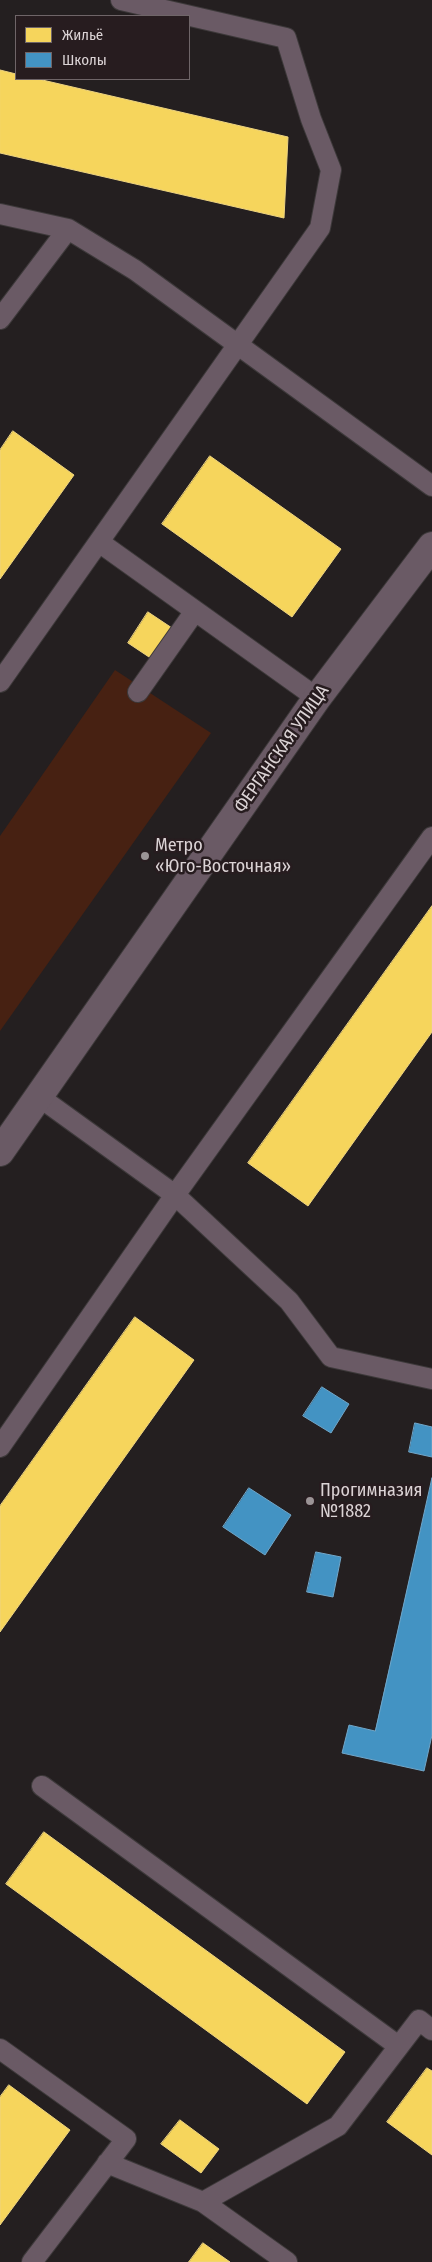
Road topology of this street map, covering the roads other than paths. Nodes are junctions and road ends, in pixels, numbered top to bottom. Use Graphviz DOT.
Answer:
graph roads {
  1 [pos="121,0"];
  2 [pos="186,15"];
  3 [pos="190,16"];
  4 [pos="0,214"];
  5 [pos="68,229"];
  6 [pos="0,319"];
  7 [pos="238,345"];
  8 [pos="432,486"];
  9 [pos="99,542"];
  10 [pos="432,546"];
  11 [pos="196,611"];
  12 [pos="0,682"];
  13 [pos="138,692"];
  14 [pos="317,698"];
  15 [pos="432,837"];
  16 [pos="38,1096"];
  17 [pos="0,1152"];
  18 [pos="175,1195"];
  19 [pos="432,1379"];
  20 [pos="0,1447"];
  21 [pos="42,1786"];
  22 [pos="432,2030"];
  23 [pos="397,2045"];
  24 [pos="0,2049"];
  25 [pos="106,2163"];
  26 [pos="203,2202"];
  27 [pos="32,2262"];
  28 [pos="288,2262"];
  1 -- 2 [label="lane"];
  3 -- 7 [label="lane"];
  4 -- 5 [label="lane"];
  5 -- 6 [label="lane"];
  5 -- 7 [label="lane"];
  7 -- 8 [label="lane"];
  7 -- 9 [label="lane"];
  9 -- 11 [label="lane"];
  9 -- 12 [label="lane"];
  10 -- 14 [label="street, ФЕРГАНСКАЯ УЛИЦА"];
  11 -- 13 [label="lane"];
  11 -- 14 [label="lane"];
  14 -- 16 [label="street, ФЕРГАНСКАЯ УЛИЦА"];
  15 -- 18 [label="lane"];
  16 -- 17 [label="street, ФЕРГАНСКАЯ УЛИЦА"];
  16 -- 18 [label="lane"];
  18 -- 19 [label="lane"];
  18 -- 20 [label="lane"];
  21 -- 23 [label="lane"];
  22 -- 23 [label="lane"];
  23 -- 26 [label="lane"];
  24 -- 25 [label="lane"];
  25 -- 26 [label="lane"];
  25 -- 27 [label="lane"];
  26 -- 28 [label="lane"];
}
